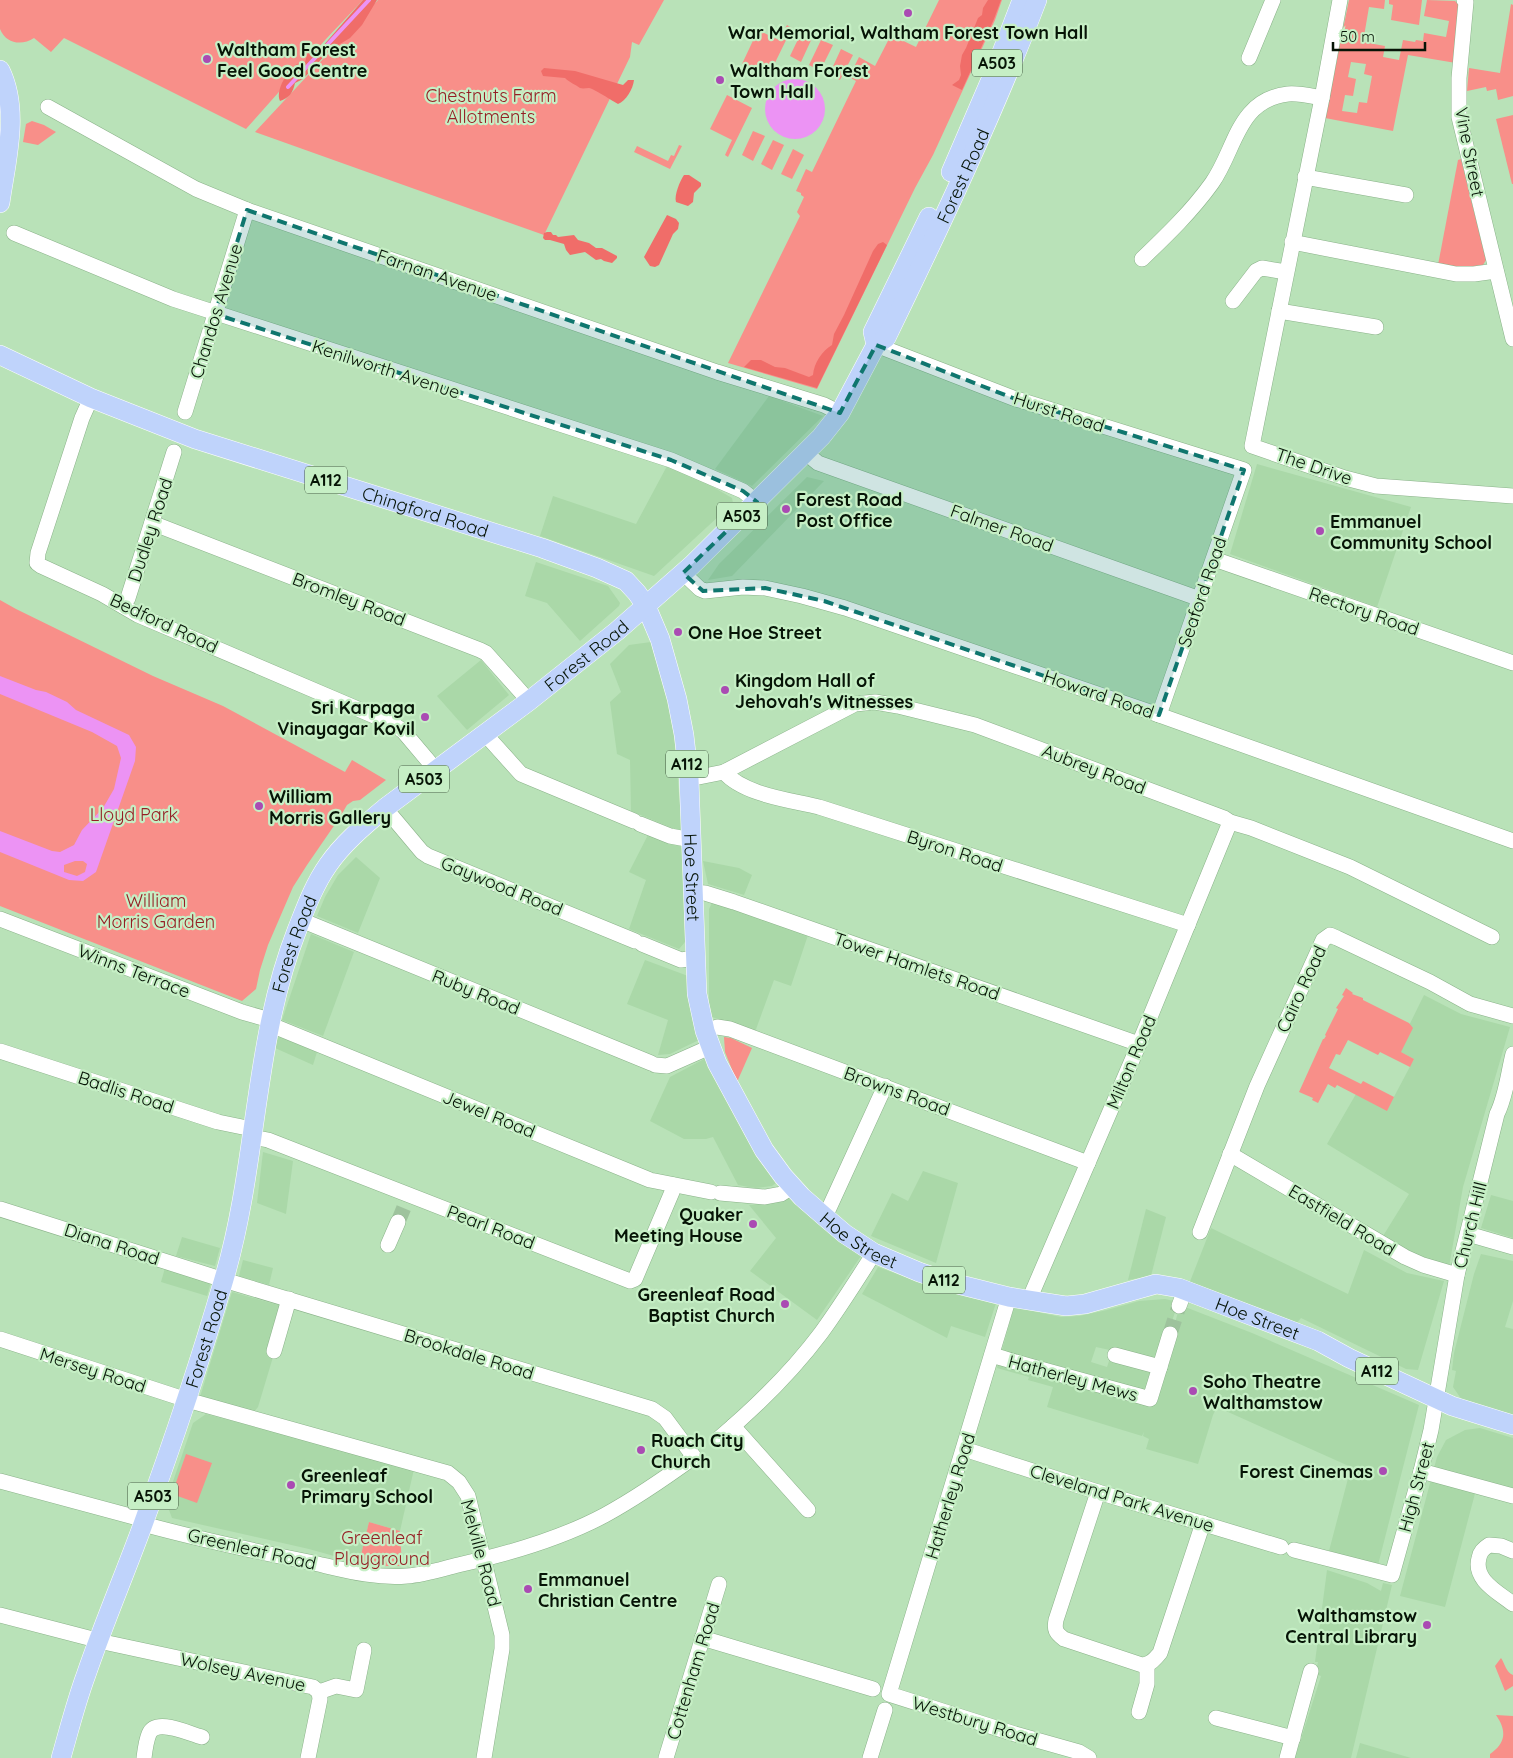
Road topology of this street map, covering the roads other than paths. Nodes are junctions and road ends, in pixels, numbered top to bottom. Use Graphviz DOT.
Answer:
graph roads {
  1 [pos="1022,0"];
  2 [pos="1037,0"];
  3 [pos="1273,0"];
  4 [pos="1340,0"];
  5 [pos="1465,1"];
  6 [pos="1249,58"];
  7 [pos="0,70"];
  8 [pos="1322,98"];
  9 [pos="48,107"];
  10 [pos="1305,177"];
  11 [pos="1406,195"];
  12 [pos="0,203"];
  13 [pos="247,210"];
  14 [pos="14,233"];
  15 [pos="1292,242"];
  16 [pos="1142,259"];
  17 [pos="1496,271"];
  18 [pos="1286,272"];
  19 [pos="1233,301"];
  20 [pos="1279,311"];
  21 [pos="215,314"];
  22 [pos="1376,327"];
  23 [pos="1513,339"];
  24 [pos="876,345"];
  25 [pos="1,357"];
  26 [pos="90,398"];
  27 [pos="186,412"];
  28 [pos="840,413"];
  29 [pos="174,452"];
  30 [pos="806,453"];
  31 [pos="1244,470"];
  32 [pos="1513,496"];
  33 [pos="756,502"];
  34 [pos="152,523"];
  35 [pos="1214,559"];
  36 [pos="687,578"];
  37 [pos="1200,599"];
  38 [pos="123,606"];
  39 [pos="646,606"];
  40 [pos="1513,663"];
  41 [pos="525,697"];
  42 [pos="1159,715"];
  43 [pos="485,734"];
  44 [pos="436,770"];
  45 [pos="724,772"];
  46 [pos="689,780"];
  47 [pos="386,808"];
  48 [pos="1230,822"];
  49 [pos="692,840"];
  50 [pos="1513,841"];
  51 [pos="694,892"];
  52 [pos="0,919"];
  53 [pos="301,920"];
  54 [pos="1188,925"];
  55 [pos="1492,937"];
  56 [pos="695,958"];
  57 [pos="1513,1016"];
  58 [pos="269,1023"];
  59 [pos="708,1039"];
  60 [pos="1138,1044"];
  61 [pos="0,1051"];
  62 [pos="1513,1054"];
  63 [pos="885,1086"];
  64 [pos="1508,1103"];
  65 [pos="252,1133"];
  66 [pos="1230,1154"];
  67 [pos="1088,1163"];
  68 [pos="673,1185"];
  69 [pos="792,1188"];
  70 [pos="0,1208"];
  71 [pos="825,1217"];
  72 [pos="398,1222"];
  73 [pos="1200,1232"];
  74 [pos="1468,1234"];
  75 [pos="388,1245"];
  76 [pos="1513,1247"];
  77 [pos="874,1253"];
  78 [pos="1457,1275"];
  79 [pos="224,1280"];
  80 [pos="1009,1297"];
  81 [pos="289,1299"];
  82 [pos="1028,1300"];
  83 [pos="1170,1334"];
  84 [pos="0,1340"];
  85 [pos="274,1351"];
  86 [pos="992,1355"];
  87 [pos="1114,1355"];
  88 [pos="1160,1367"];
  89 [pos="1437,1399"];
  90 [pos="186,1400"];
  91 [pos="1513,1425"];
  92 [pos="734,1426"];
  93 [pos="717,1440"];
  94 [pos="964,1449"];
  95 [pos="694,1457"];
  96 [pos="1421,1471"];
  97 [pos="0,1482"];
  98 [pos="1098,1492"];
  99 [pos="1513,1496"];
  100 [pos="808,1510"];
  101 [pos="144,1522"];
  102 [pos="1204,1523"];
  103 [pos="1513,1551"];
  104 [pos="484,1559"];
  105 [pos="1392,1576"];
  106 [pos="719,1584"];
  107 [pos="1513,1604"];
  108 [pos="0,1615"];
  109 [pos="702,1638"];
  110 [pos="99,1640"];
  111 [pos="364,1650"];
  112 [pos="1147,1665"];
  113 [pos="1311,1671"];
  114 [pos="873,1689"];
  115 [pos="319,1692"];
  116 [pos="889,1694"];
  117 [pos="885,1710"];
  118 [pos="1139,1712"];
  119 [pos="1216,1718"];
  120 [pos="202,1737"];
  121 [pos="1293,1738"];
  122 [pos="61,1758"];
  123 [pos="144,1758"];
  124 [pos="308,1758"];
  125 [pos="484,1758"];
  126 [pos="666,1758"];
  127 [pos="870,1758"];
  128 [pos="1089,1758"];
  129 [pos="1287,1758"];
  1 -- 24 [label="main road, Forest Road / A503"];
  2 -- 24 [label="main road, Forest Road / A503"];
  3 -- 6 [label="street"];
  4 -- 8 [label="street, The Drive"];
  5 -- 17 [label="street, Vine Street"];
  7 -- 12 [label="main road"];
  8 -- 10 [label="street, The Drive"];
  8 -- 16 [label="street"];
  9 -- 13 [label="street, Farnan Avenue"];
  10 -- 11 [label="street"];
  10 -- 15 [label="street, The Drive"];
  13 -- 21 [label="street, Chandos Avenue"];
  13 -- 28 [label="street, Farnan Avenue"];
  14 -- 21 [label="street, Kenilworth Avenue"];
  15 -- 17 [label="street"];
  15 -- 18 [label="street, The Drive"];
  17 -- 23 [label="street, Vine Street"];
  18 -- 19 [label="street"];
  18 -- 20 [label="street, The Drive"];
  20 -- 22 [label="street"];
  20 -- 32 [label="street, The Drive"];
  21 -- 27 [label="street, Chandos Avenue"];
  21 -- 33 [label="street, Kenilworth Avenue"];
  24 -- 28 [label="main road, Forest Road / A503"];
  24 -- 31 [label="street, Hurst Road"];
  25 -- 26 [label="main road, Chingford Road / A112"];
  26 -- 38 [label="street, Bedford Road"];
  26 -- 39 [label="main road, Chingford Road / A112"];
  28 -- 30 [label="main road, Forest Road / A503"];
  29 -- 34 [label="street, Dudley Road"];
  30 -- 33 [label="main road, Forest Road / A503"];
  30 -- 37 [label="street, Falmer Road"];
  31 -- 35 [label="street, Seaford Road"];
  33 -- 36 [label="main road, Forest Road / A503"];
  34 -- 38 [label="street, Dudley Road"];
  34 -- 41 [label="street, Bromley Road"];
  35 -- 37 [label="street, Seaford Road"];
  35 -- 40 [label="street, Rectory Road"];
  36 -- 39 [label="main road, Forest Road / A503"];
  36 -- 42 [label="street, Howard Road"];
  37 -- 42 [label="street, Seaford Road"];
  38 -- 44 [label="street, Bedford Road"];
  39 -- 41 [label="main road, Forest Road / A503"];
  39 -- 46 [label="main road, Hoe Street / A112"];
  41 -- 43 [label="main road, Forest Road / A503"];
  42 -- 50 [label="street, Howard Road"];
  43 -- 44 [label="main road, Forest Road / A503"];
  43 -- 49 [label="street"];
  44 -- 47 [label="main road, Forest Road / A503"];
  45 -- 46 [label="street, Aubrey Road"];
  45 -- 48 [label="street, Aubrey Road"];
  45 -- 54 [label="street, Byron Road"];
  46 -- 49 [label="main road, Hoe Street / A112"];
  47 -- 53 [label="main road, Forest Road / A503"];
  47 -- 56 [label="street, Gaywood Road"];
  48 -- 54 [label="street, Milton Road"];
  48 -- 55 [label="street, Aubrey Road"];
  49 -- 51 [label="main road, Hoe Street / A112"];
  51 -- 56 [label="main road, Hoe Street / A112"];
  51 -- 60 [label="street, Tower Hamlets Road"];
  52 -- 58 [label="street, Winns Terrace"];
  53 -- 58 [label="main road, Forest Road / A503"];
  53 -- 59 [label="street, Ruby Road"];
  54 -- 60 [label="street, Milton Road"];
  56 -- 59 [label="main road, Hoe Street / A112"];
  57 -- 66 [label="street, Cairo Road"];
  58 -- 65 [label="main road, Forest Road / A503"];
  58 -- 68 [label="street, Jewel Road"];
  59 -- 63 [label="street, Browns Road"];
  59 -- 69 [label="main road, Hoe Street / A112"];
  60 -- 67 [label="street, Milton Road"];
  61 -- 65 [label="street, Badlis Road"];
  62 -- 64 [label="street, Church Hill"];
  63 -- 67 [label="street, Browns Road"];
  63 -- 71 [label="street"];
  64 -- 74 [label="street, Church Hill"];
  65 -- 68 [label="street, Pearl Road"];
  65 -- 79 [label="main road, Forest Road / A503"];
  66 -- 73 [label="street, Cairo Road"];
  66 -- 78 [label="street, Eastfield Road"];
  67 -- 82 [label="street, Milton Road"];
  68 -- 69 [label="street, Jewel Road"];
  69 -- 71 [label="main road, Hoe Street / A112"];
  70 -- 79 [label="street, Diana Road"];
  71 -- 77 [label="main road, Hoe Street / A112"];
  72 -- 75 [label="street"];
  74 -- 76 [label="street"];
  74 -- 78 [label="street, Church Hill"];
  77 -- 80 [label="main road, Hoe Street / A112"];
  77 -- 92 [label="street"];
  78 -- 89 [label="street, Church Hill"];
  79 -- 81 [label="street, Brookdale Road"];
  79 -- 90 [label="main road, Forest Road / A503"];
  80 -- 82 [label="main road, Hoe Street / A112"];
  80 -- 86 [label="street, Hatherley Road"];
  81 -- 85 [label="street"];
  81 -- 95 [label="street, Brookdale Road"];
  82 -- 89 [label="main road, Hoe Street / A112"];
  83 -- 88 [label="street, Hatherley Mews"];
  84 -- 90 [label="street, Mersey Road"];
  86 -- 88 [label="street, Hatherley Mews"];
  86 -- 94 [label="street, Hatherley Road"];
  87 -- 88 [label="street, Hatherley Mews"];
  89 -- 91 [label="main road, Hoe Street / A112"];
  89 -- 96 [label="street, High Street"];
  90 -- 101 [label="main road, Forest Road / A503"];
  90 -- 104 [label="street, Melville Road"];
  92 -- 93 [label="street"];
  92 -- 100 [label="street"];
  94 -- 98 [label="street, Cleveland Park Avenue"];
  94 -- 116 [label="street, Hatherley Road"];
  95 -- 104 [label="street, Greenleaf Road"];
  96 -- 99 [label="street"];
  96 -- 105 [label="street, High Street"];
  97 -- 101 [label="street, Greenleaf Road"];
  98 -- 102 [label="street, Cleveland Park Avenue"];
  98 -- 112 [label="street"];
  101 -- 104 [label="street, Greenleaf Road"];
  101 -- 110 [label="main road, Forest Road / A503"];
  102 -- 105 [label="street, Cleveland Park Avenue"];
  102 -- 112 [label="street"];
  103 -- 107 [label="street"];
  104 -- 125 [label="street, Melville Road"];
  106 -- 109 [label="street, Cottenham Road"];
  108 -- 110 [label="street, Wolsey Avenue"];
  109 -- 114 [label="street"];
  109 -- 126 [label="street, Cottenham Road"];
  110 -- 115 [label="street, Wolsey Avenue"];
  110 -- 122 [label="main road, Forest Road / A503"];
  111 -- 115 [label="street"];
  112 -- 118 [label="street"];
  113 -- 121 [label="street"];
  115 -- 124 [label="street, Wolsey Avenue"];
  116 -- 128 [label="street, Westbury Road"];
  117 -- 127 [label="street"];
  119 -- 121 [label="street"];
  120 -- 123 [label="street"];
  121 -- 129 [label="street"];
}
